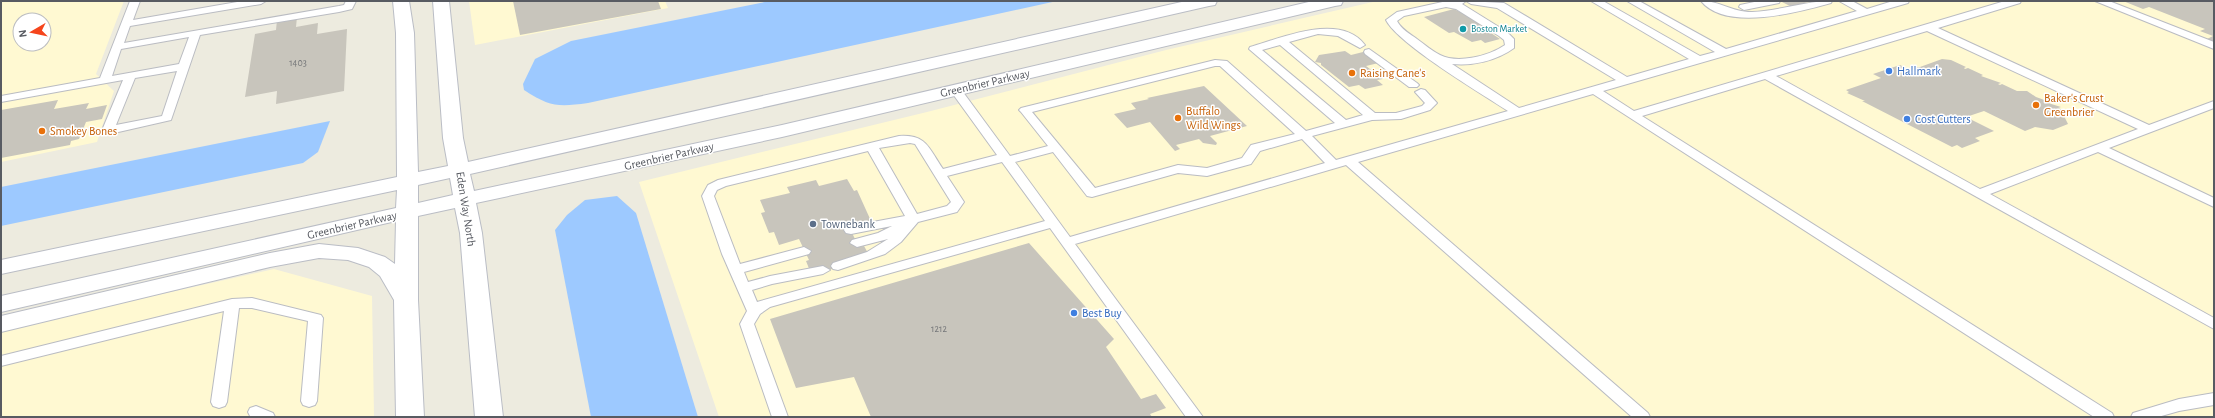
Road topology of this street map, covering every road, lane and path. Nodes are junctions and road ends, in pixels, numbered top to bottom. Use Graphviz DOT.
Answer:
graph roads {
  1 [pos="136,1"];
  2 [pos="261,1"];
  3 [pos="351,1"];
  4 [pos="401,1"];
  5 [pos="441,1"];
  6 [pos="1209,1"];
  7 [pos="1335,1"];
  8 [pos="1461,1"];
  9 [pos="1471,1"];
  10 [pos="1596,1"];
  11 [pos="1632,1"];
  12 [pos="1729,1"];
  13 [pos="1754,1"];
  14 [pos="1775,1"];
  15 [pos="1827,1"];
  16 [pos="1844,1"];
  17 [pos="1904,1"];
  18 [pos="2016,1"];
  19 [pos="2100,1"];
  20 [pos="1712,4"];
  21 [pos="1439,5"];
  22 [pos="1866,12"];
  23 [pos="125,24"];
  24 [pos="1928,27"];
  25 [pos="196,33"];
  26 [pos="1281,41"];
  27 [pos="1360,45"];
  28 [pos="2214,46"];
  29 [pos="116,47"];
  30 [pos="1369,52"];
  31 [pos="1725,53"];
  32 [pos="1434,56"];
  33 [pos="1698,60"];
  34 [pos="184,66"];
  35 [pos="131,75"];
  36 [pos="1766,75"];
  37 [pos="105,80"];
  38 [pos="1625,81"];
  39 [pos="956,90"];
  40 [pos="1594,90"];
  41 [pos="1,99"];
  42 [pos="2214,104"];
  43 [pos="1517,112"];
  44 [pos="1632,115"];
  45 [pos="1372,116"];
  46 [pos="1344,124"];
  47 [pos="2148,129"];
  48 [pos="1304,135"];
  49 [pos="872,147"];
  50 [pos="1056,148"];
  51 [pos="2099,148"];
  52 [pos="1006,159"];
  53 [pos="1349,161"];
  54 [pos="1334,165"];
  55 [pos="460,169"];
  56 [pos="940,174"];
  57 [pos="407,180"];
  58 [pos="1981,193"];
  59 [pos="466,200"];
  60 [pos="2214,203"];
  61 [pos="406,212"];
  62 [pos="913,219"];
  63 [pos="1052,223"];
  64 [pos="854,237"];
  65 [pos="1066,242"];
  66 [pos="804,251"];
  67 [pos="838,266"];
  68 [pos="1,267"];
  69 [pos="823,270"];
  70 [pos="738,274"];
  71 [pos="406,300"];
  72 [pos="1,304"];
  73 [pos="232,304"];
  74 [pos="754,311"];
  75 [pos="1,324"];
  76 [pos="2214,324"];
  77 [pos="1,361"];
  78 [pos="2214,399"];
  79 [pos="309,401"];
  80 [pos="219,402"];
  81 [pos="410,417"];
  82 [pos="489,417"];
  83 [pos="780,417"];
  84 [pos="1195,417"];
  85 [pos="1642,417"];
  86 [pos="2106,417"];
  87 [pos="2139,417"];
  1 -- 23 [label="lane"];
  2 -- 23 [label="lane"];
  3 -- 25 [label="lane"];
  4 -- 57 [label="main road"];
  5 -- 55 [label="main road, Eden Way North"];
  6 -- 55 [label="main road"];
  7 -- 39 [label="main road, Greenbrier Parkway"];
  8 -- 21 [label="lane"];
  9 -- 38 [label="lane"];
  10 -- 33 [label="lane"];
  11 -- 31 [label="lane"];
  12 -- 20 [label="lane"];
  13 -- 20 [label="lane"];
  14 -- 20 [label="lane"];
  15 -- 20 [label="lane"];
  16 -- 22 [label="lane"];
  17 -- 22 [label="lane"];
  18 -- 24 [label="lane"];
  19 -- 28 [label="lane"];
  21 -- 32 [label="lane"];
  21 -- 32 [label="lane"];
  22 -- 31 [label="lane"];
  23 -- 29 [label="lane"];
  24 -- 36 [label="lane"];
  24 -- 47 [label="lane"];
  25 -- 29 [label="lane"];
  25 -- 34 [label="lane"];
  26 -- 27 [label="lane"];
  26 -- 45 [label="lane"];
  26 -- 46 [label="lane"];
  29 -- 37 [label="lane"];
  30 -- 45 [label="lane"];
  31 -- 33 [label="lane"];
  32 -- 43 [label="lane"];
  33 -- 38 [label="lane"];
  34 -- 35 [label="lane"];
  34 -- 35 [label="lane"];
  35 -- 37 [label="lane"];
  36 -- 44 [label="lane"];
  36 -- 58 [label="lane"];
  37 -- 41 [label="lane"];
  38 -- 40 [label="lane"];
  39 -- 52 [label="lane"];
  39 -- 59 [label="main road, Greenbrier Parkway"];
  40 -- 43 [label="lane"];
  40 -- 44 [label="lane"];
  42 -- 47 [label="lane"];
  43 -- 53 [label="lane"];
  44 -- 86 [label="lane"];
  45 -- 46 [label="lane"];
  46 -- 48 [label="lane"];
  47 -- 51 [label="lane"];
  48 -- 50 [label="lane"];
  48 -- 50 [label="lane"];
  48 -- 54 [label="lane"];
  49 -- 56 [label="lane"];
  49 -- 62 [label="lane"];
  49 -- 70 [label="lane"];
  50 -- 52 [label="lane"];
  51 -- 58 [label="lane"];
  51 -- 60 [label="lane"];
  52 -- 56 [label="lane"];
  52 -- 63 [label="lane"];
  53 -- 54 [label="lane"];
  53 -- 85 [label="lane"];
  54 -- 65 [label="lane"];
  55 -- 57 [label="main road"];
  55 -- 59 [label="main road, Eden Way North"];
  56 -- 62 [label="lane"];
  57 -- 61 [label="main road"];
  57 -- 68 [label="main road"];
  58 -- 76 [label="lane"];
  59 -- 61 [label="main road, Greenbrier Parkway"];
  59 -- 82 [label="main road, Eden Way North"];
  61 -- 71 [label="main road"];
  61 -- 72 [label="main road, Greenbrier Parkway"];
  62 -- 64 [label="lane"];
  62 -- 67 [label="lane"];
  63 -- 65 [label="lane"];
  63 -- 74 [label="lane"];
  65 -- 84 [label="lane"];
  66 -- 70 [label="lane"];
  69 -- 70 [label="lane"];
  70 -- 74 [label="lane"];
  71 -- 75 [label="main road"];
  71 -- 81 [label="main road"];
  73 -- 77 [label="lane"];
  73 -- 79 [label="lane"];
  73 -- 80 [label="lane"];
  74 -- 83 [label="lane"];
  78 -- 87 [label="lane"];
}
